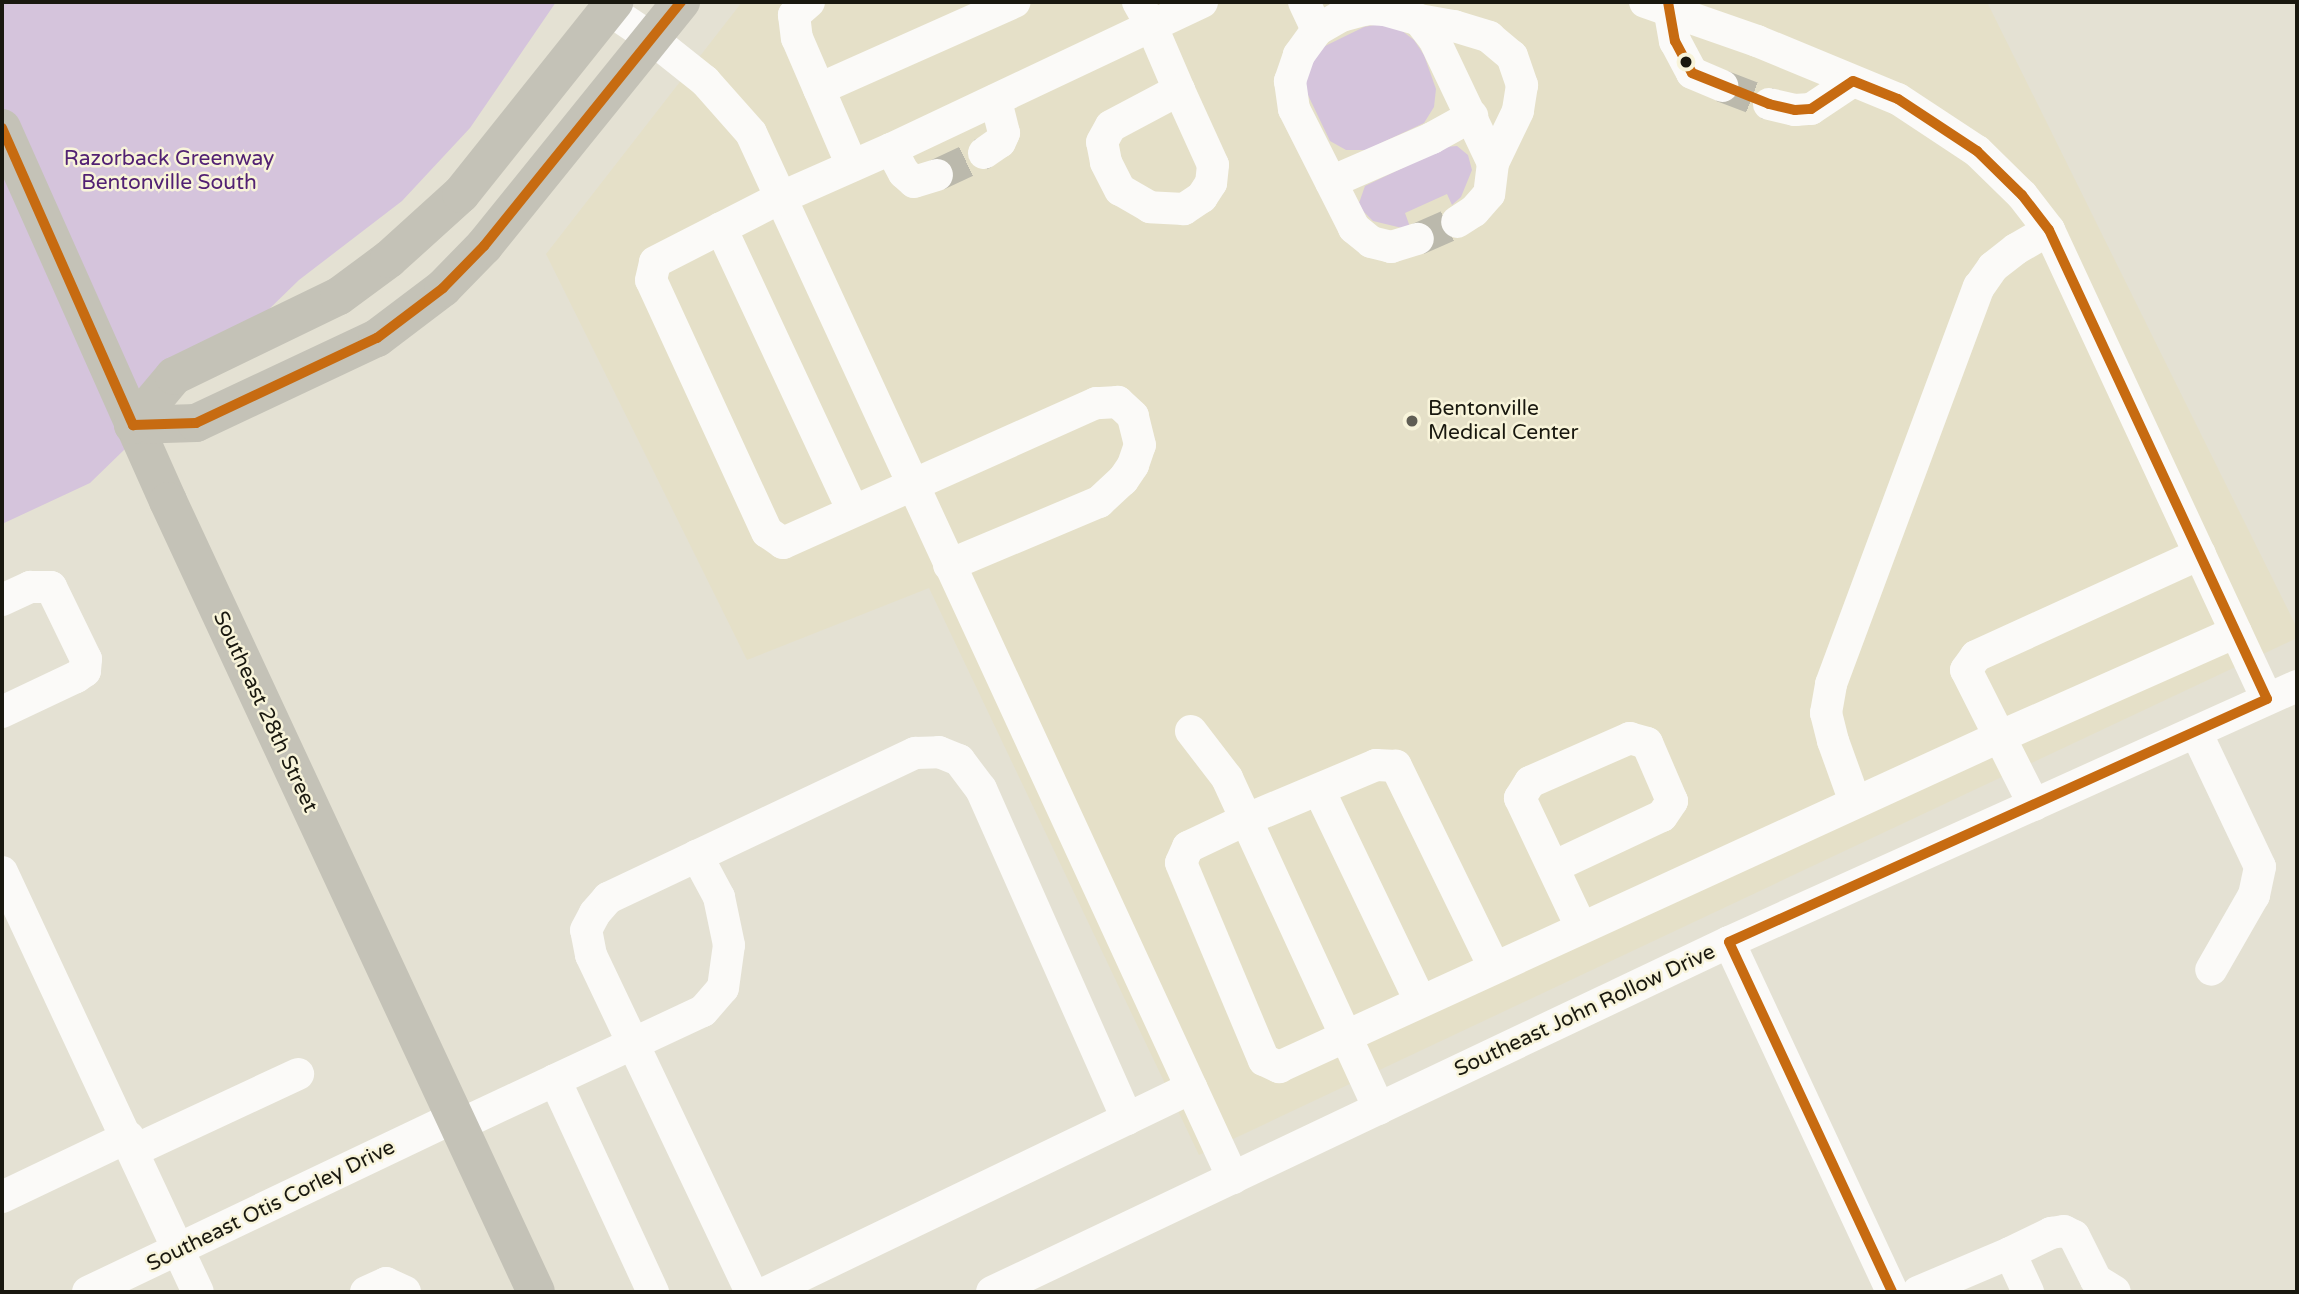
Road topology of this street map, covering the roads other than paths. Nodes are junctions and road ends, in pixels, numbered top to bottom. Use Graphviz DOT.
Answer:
graph roads {
  1 [pos="681,2"];
  2 [pos="809,2"];
  3 [pos="1014,2"];
  4 [pos="1202,2"];
  5 [pos="1660,4"];
  6 [pos="611,5"];
  7 [pos="1365,5"];
  8 [pos="1145,14"];
  9 [pos="1311,16"];
  10 [pos="1419,20"];
  11 [pos="651,37"];
  12 [pos="1853,81"];
  13 [pos="1722,86"];
  14 [pos="819,89"];
  15 [pos="1179,90"];
  16 [pos="996,100"];
  17 [pos="1769,104"];
  18 [pos="1472,116"];
  19 [pos="2,128"];
  20 [pos="891,149"];
  21 [pos="984,153"];
  22 [pos="1493,163"];
  23 [pos="852,166"];
  24 [pos="937,175"];
  25 [pos="1331,182"];
  26 [pos="782,197"];
  27 [pos="1457,222"];
  28 [pos="721,228"];
  29 [pos="2049,230"];
  30 [pos="1418,239"];
  31 [pos="133,425"];
  32 [pos="911,484"];
  33 [pos="853,511"];
  34 [pos="2200,554"];
  35 [pos="949,565"];
  36 [pos="2,600"];
  37 [pos="2236,632"];
  38 [pos="2297,685"];
  39 [pos="2267,699"];
  40 [pos="2,712"];
  41 [pos="1191,731"];
  42 [pos="2196,732"];
  43 [pos="1999,737"];
  44 [pos="1318,790"];
  45 [pos="1855,802"];
  46 [pos="2034,805"];
  47 [pos="1245,820"];
  48 [pos="697,856"];
  49 [pos="1553,867"];
  50 [pos="2,872"];
  51 [pos="1581,928"];
  52 [pos="1729,942"];
  53 [pos="1494,967"];
  54 [pos="2211,970"];
  55 [pos="1420,1001"];
  56 [pos="1344,1035"];
  57 [pos="633,1043"];
  58 [pos="298,1074"];
  59 [pos="555,1080"];
  60 [pos="1191,1088"];
  61 [pos="1379,1109"];
  62 [pos="1127,1119"];
  63 [pos="455,1122"];
  64 [pos="131,1144"];
  65 [pos="1233,1178"];
  66 [pos="2,1197"];
  67 [pos="178,1250"];
  68 [pos="2010,1253"];
  69 [pos="88,1292"];
  70 [pos="198,1292"];
  71 [pos="366,1292"];
  72 [pos="405,1292"];
  73 [pos="536,1292"];
  74 [pos="653,1292"];
  75 [pos="751,1292"];
  76 [pos="767,1292"];
  77 [pos="992,1292"];
  78 [pos="1892,1292"];
  79 [pos="1918,1292"];
  80 [pos="2028,1292"];
  81 [pos="2115,1292"];
  1 -- 11 [label="main road"];
  2 -- 14 [label="street"];
  3 -- 14 [label="street"];
  4 -- 8 [label="street"];
  5 -- 12 [label="street"];
  5 -- 13 [label="street"];
  6 -- 11 [label="street"];
  6 -- 31 [label="main road"];
  7 -- 9 [label="street"];
  7 -- 10 [label="street"];
  8 -- 15 [label="street"];
  8 -- 16 [label="street"];
  9 -- 25 [label="street"];
  10 -- 18 [label="street"];
  10 -- 22 [label="street"];
  11 -- 26 [label="street"];
  11 -- 31 [label="main road"];
  12 -- 17 [label="street"];
  12 -- 29 [label="street"];
  14 -- 23 [label="street"];
  16 -- 20 [label="street"];
  16 -- 21 [label="street"];
  18 -- 22 [label="street"];
  18 -- 25 [label="street"];
  19 -- 31 [label="main road, Southeast 28th Street"];
  20 -- 23 [label="street"];
  20 -- 24 [label="street"];
  22 -- 27 [label="street"];
  23 -- 26 [label="street"];
  25 -- 30 [label="street"];
  26 -- 28 [label="street"];
  26 -- 32 [label="street"];
  28 -- 33 [label="street"];
  28 -- 33 [label="street"];
  29 -- 34 [label="street"];
  29 -- 45 [label="street"];
  31 -- 63 [label="main road, Southeast 28th Street"];
  32 -- 33 [label="street"];
  32 -- 35 [label="street"];
  32 -- 35 [label="street"];
  34 -- 37 [label="street"];
  34 -- 43 [label="street"];
  35 -- 60 [label="street"];
  36 -- 40 [label="street"];
  37 -- 39 [label="street"];
  37 -- 43 [label="street"];
  38 -- 39 [label="street, Southeast John Rollow Drive"];
  39 -- 42 [label="street, Southeast John Rollow Drive"];
  41 -- 47 [label="street"];
  42 -- 46 [label="street, Southeast John Rollow Drive"];
  42 -- 54 [label="street"];
  43 -- 45 [label="street"];
  43 -- 46 [label="street"];
  44 -- 47 [label="street"];
  44 -- 53 [label="street"];
  44 -- 55 [label="street"];
  45 -- 51 [label="street"];
  46 -- 52 [label="street, Southeast John Rollow Drive"];
  47 -- 56 [label="street"];
  47 -- 56 [label="street"];
  48 -- 57 [label="street"];
  48 -- 57 [label="street"];
  48 -- 62 [label="street"];
  49 -- 49 [label="street"];
  49 -- 51 [label="street"];
  50 -- 64 [label="street"];
  51 -- 53 [label="street"];
  52 -- 61 [label="street, Southeast John Rollow Drive"];
  52 -- 78 [label="street"];
  53 -- 55 [label="street"];
  55 -- 56 [label="street"];
  56 -- 61 [label="street"];
  57 -- 59 [label="street, Southeast Otis Corley Drive"];
  57 -- 75 [label="street"];
  58 -- 64 [label="street"];
  59 -- 63 [label="street, Southeast Otis Corley Drive"];
  59 -- 74 [label="street"];
  60 -- 62 [label="street"];
  60 -- 65 [label="street"];
  61 -- 65 [label="street, Southeast John Rollow Drive"];
  62 -- 76 [label="street"];
  63 -- 67 [label="street, Southeast Otis Corley Drive"];
  63 -- 73 [label="main road, Southeast 28th Street"];
  64 -- 66 [label="street"];
  64 -- 67 [label="street"];
  65 -- 77 [label="street, Southeast John Rollow Drive"];
  67 -- 69 [label="street, Southeast Otis Corley Drive"];
  67 -- 70 [label="street"];
  68 -- 79 [label="street"];
  68 -- 80 [label="street"];
  68 -- 81 [label="street"];
  71 -- 72 [label="street"];
}
